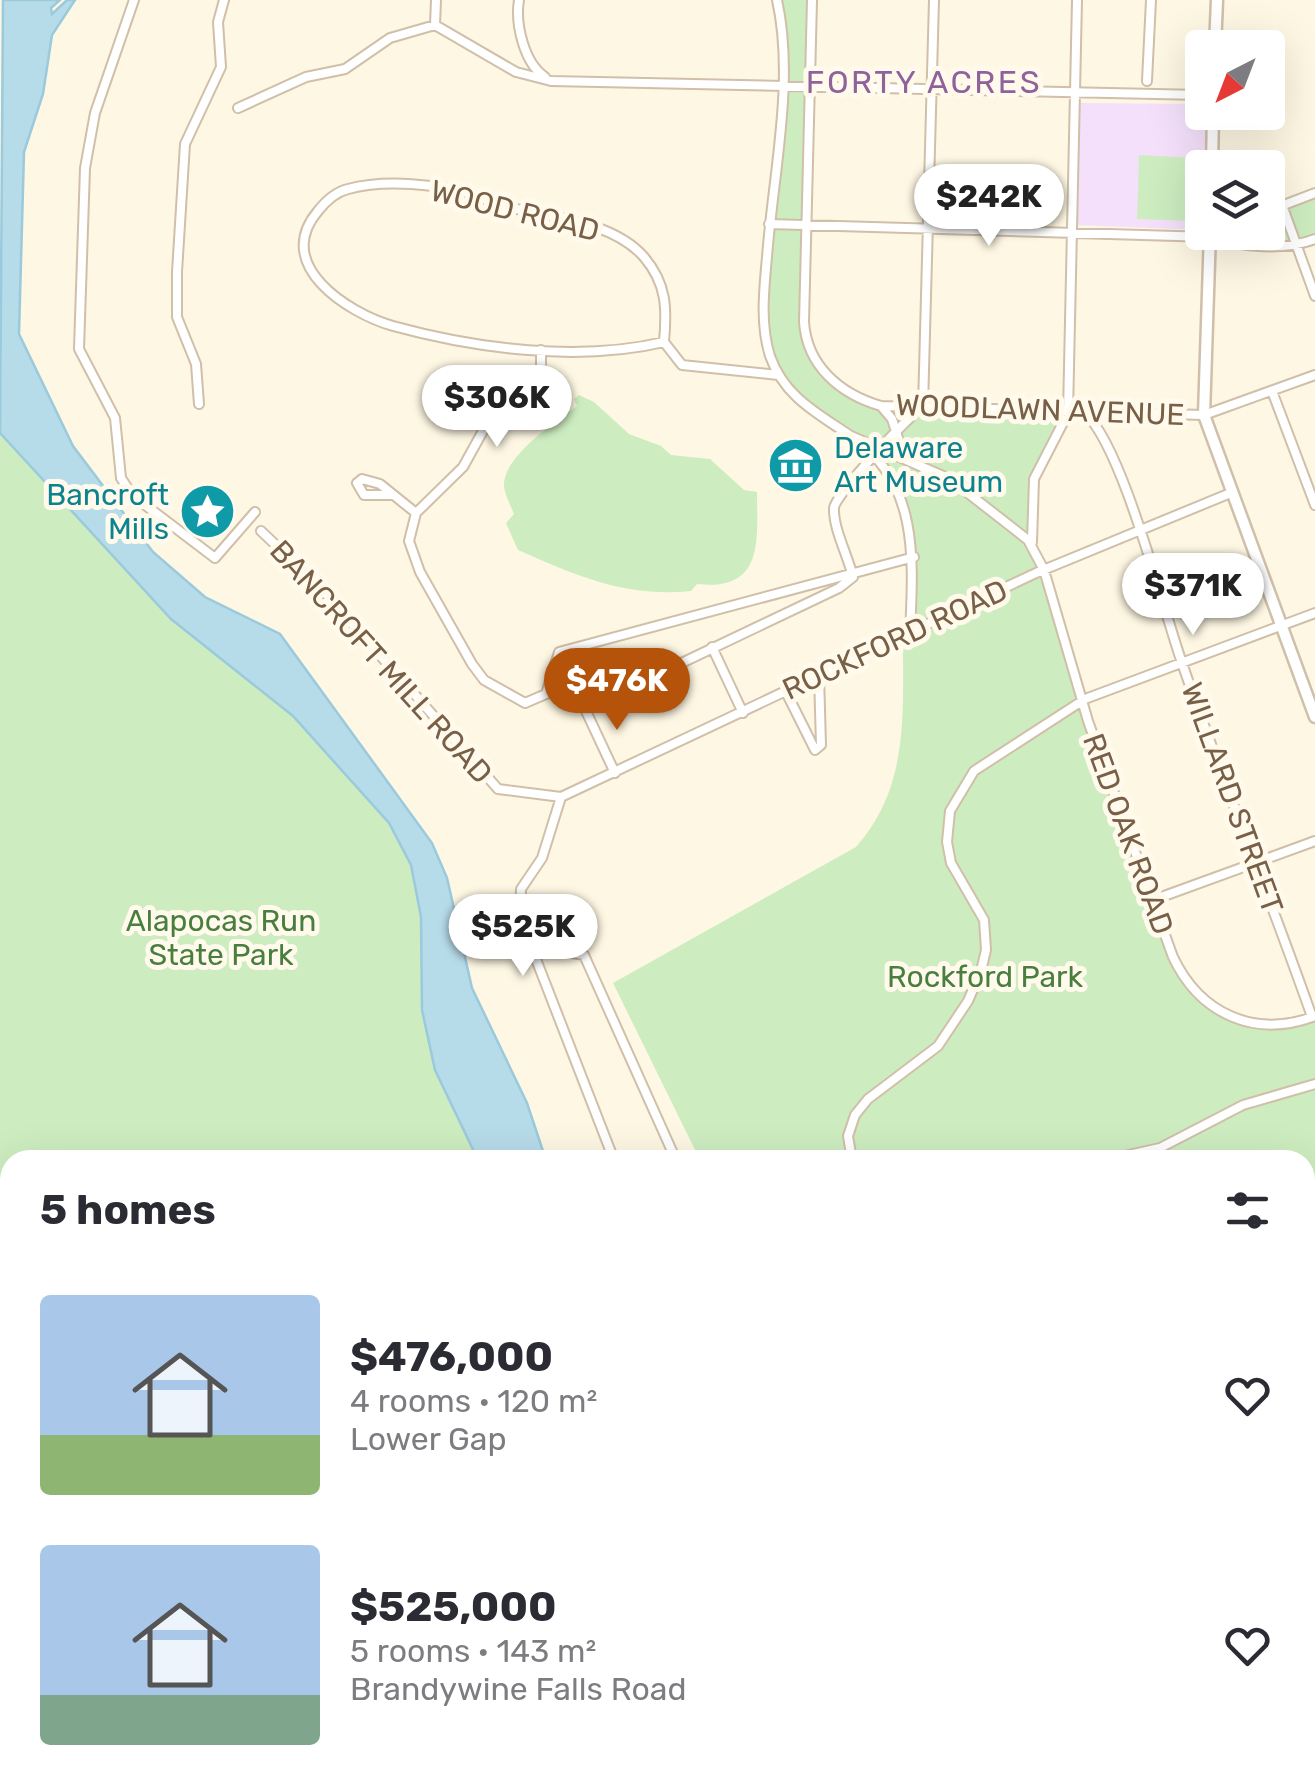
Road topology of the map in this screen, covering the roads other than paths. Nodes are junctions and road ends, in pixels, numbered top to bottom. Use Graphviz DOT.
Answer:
graph roads {
  1 [pos="134,0"];
  2 [pos="224,0"];
  3 [pos="436,0"];
  4 [pos="519,0"];
  5 [pos="777,0"];
  6 [pos="812,0"];
  7 [pos="934,0"];
  8 [pos="1077,0"];
  9 [pos="1151,0"];
  10 [pos="1217,0"];
  11 [pos="435,25"];
  12 [pos="1216,30"];
  13 [pos="551,81"];
  14 [pos="1147,81"];
  15 [pos="810,86"];
  16 [pos="781,87"];
  17 [pos="931,89"];
  18 [pos="1075,91"];
  19 [pos="1185,94"];
  20 [pos="238,108"];
  21 [pos="1315,193"];
  22 [pos="1285,204"];
  23 [pos="1285,213"];
  24 [pos="769,224"];
  25 [pos="806,225"];
  26 [pos="928,228"];
  27 [pos="1072,233"];
  28 [pos="1185,234"];
  29 [pos="1315,240"];
  30 [pos="1285,245"];
  31 [pos="1297,246"];
  32 [pos="1211,250"];
  33 [pos="1315,296"];
  34 [pos="664,342"];
  35 [pos="541,350"];
  36 [pos="778,375"];
  37 [pos="1315,375"];
  38 [pos="1272,391"];
  39 [pos="199,404"];
  40 [pos="881,406"];
  41 [pos="922,407"];
  42 [pos="1068,413"];
  43 [pos="1086,414"];
  44 [pos="1204,415"];
  45 [pos="894,430"];
  46 [pos="851,436"];
  47 [pos="884,448"];
  48 [pos="904,457"];
  49 [pos="875,459"];
  50 [pos="1232,492"];
  51 [pos="391,494"];
  52 [pos="1315,505"];
  53 [pos="256,512"];
  54 [pos="416,513"];
  55 [pos="1139,529"];
  56 [pos="261,532"];
  57 [pos="1032,547"];
  58 [pos="914,557"];
  59 [pos="1044,570"];
  60 [pos="853,577"];
  61 [pos="1315,613"];
  62 [pos="1282,626"];
  63 [pos="910,634"];
  64 [pos="712,646"];
  65 [pos="1182,662"];
  66 [pos="819,675"];
  67 [pos="786,692"];
  68 [pos="1084,698"];
  69 [pos="743,713"];
  70 [pos="1315,717"];
  71 [pos="615,772"];
  72 [pos="561,797"];
  73 [pos="1315,841"];
  74 [pos="1258,862"];
  75 [pos="1153,900"];
  76 [pos="530,946"];
  77 [pos="1314,1016"];
  78 [pos="1315,1084"];
  79 [pos="610,1150"];
  80 [pos="672,1150"];
  81 [pos="850,1150"];
  82 [pos="1151,1150"];
  1 -- 53 [label="street"];
  2 -- 39 [label="street"];
  3 -- 11 [label="street"];
  4 -- 13 [label="street"];
  5 -- 16 [label="street"];
  6 -- 15 [label="street"];
  7 -- 17 [label="street"];
  8 -- 18 [label="street"];
  9 -- 14 [label="street"];
  10 -- 12 [label="street"];
  11 -- 13 [label="street"];
  11 -- 20 [label="street"];
  13 -- 16 [label="street"];
  15 -- 16 [label="street"];
  15 -- 17 [label="street"];
  15 -- 25 [label="street"];
  16 -- 24 [label="street"];
  17 -- 18 [label="street"];
  17 -- 26 [label="street"];
  18 -- 19 [label="street"];
  18 -- 27 [label="street"];
  21 -- 22 [label="street"];
  23 -- 31 [label="street"];
  24 -- 25 [label="street"];
  24 -- 36 [label="street"];
  25 -- 26 [label="street"];
  25 -- 40 [label="street, WOODLAWN AVENUE"];
  26 -- 27 [label="street"];
  26 -- 41 [label="street"];
  27 -- 28 [label="street"];
  27 -- 42 [label="street"];
  29 -- 31 [label="street"];
  30 -- 31 [label="street"];
  31 -- 33 [label="street"];
  32 -- 44 [label="street"];
  34 -- 35 [label="street, WOOD ROAD"];
  34 -- 35 [label="street, WOOD ROAD"];
  34 -- 36 [label="street"];
  35 -- 54 [label="street"];
  36 -- 46 [label="street"];
  37 -- 38 [label="street, WOODLAWN AVENUE"];
  38 -- 44 [label="street, WOODLAWN AVENUE"];
  38 -- 52 [label="street"];
  40 -- 41 [label="street, WOODLAWN AVENUE"];
  40 -- 45 [label="street"];
  41 -- 42 [label="street, WOODLAWN AVENUE"];
  41 -- 45 [label="street"];
  42 -- 43 [label="street, WOODLAWN AVENUE"];
  42 -- 57 [label="street, RED OAK ROAD"];
  43 -- 44 [label="street, WOODLAWN AVENUE"];
  43 -- 55 [label="street, WILLARD STREET"];
  44 -- 50 [label="street"];
  45 -- 47 [label="street"];
  45 -- 48 [label="street"];
  46 -- 47 [label="street, RED OAK ROAD"];
  46 -- 49 [label="street"];
  47 -- 48 [label="street, RED OAK ROAD"];
  47 -- 49 [label="street"];
  48 -- 57 [label="street, RED OAK ROAD"];
  49 -- 58 [label="street"];
  49 -- 60 [label="street"];
  50 -- 55 [label="street, ROCKFORD ROAD"];
  50 -- 62 [label="street"];
  51 -- 54 [label="street"];
  54 -- 60 [label="street"];
  55 -- 59 [label="street, ROCKFORD ROAD"];
  55 -- 65 [label="street, WILLARD STREET"];
  56 -- 72 [label="street, BANCROFT MILL ROAD"];
  57 -- 59 [label="street, RED OAK ROAD"];
  58 -- 60 [label="street"];
  58 -- 63 [label="street"];
  59 -- 63 [label="street, ROCKFORD ROAD"];
  59 -- 68 [label="street, RED OAK ROAD"];
  60 -- 64 [label="street"];
  61 -- 62 [label="street"];
  62 -- 65 [label="street"];
  62 -- 70 [label="street"];
  63 -- 66 [label="street, ROCKFORD ROAD"];
  64 -- 69 [label="street"];
  64 -- 71 [label="street"];
  65 -- 68 [label="street"];
  65 -- 74 [label="street, WILLARD STREET"];
  66 -- 67 [label="street, ROCKFORD ROAD"];
  66 -- 67 [label="street"];
  67 -- 69 [label="street, ROCKFORD ROAD"];
  68 -- 75 [label="street, RED OAK ROAD"];
  68 -- 81 [label="street"];
  69 -- 71 [label="street, ROCKFORD ROAD"];
  71 -- 72 [label="street, ROCKFORD ROAD"];
  72 -- 76 [label="street"];
  73 -- 74 [label="street"];
  74 -- 75 [label="street"];
  74 -- 77 [label="street, WILLARD STREET"];
  75 -- 77 [label="street, RED OAK ROAD"];
  76 -- 79 [label="street"];
  76 -- 80 [label="street"];
  78 -- 82 [label="street"];
}
